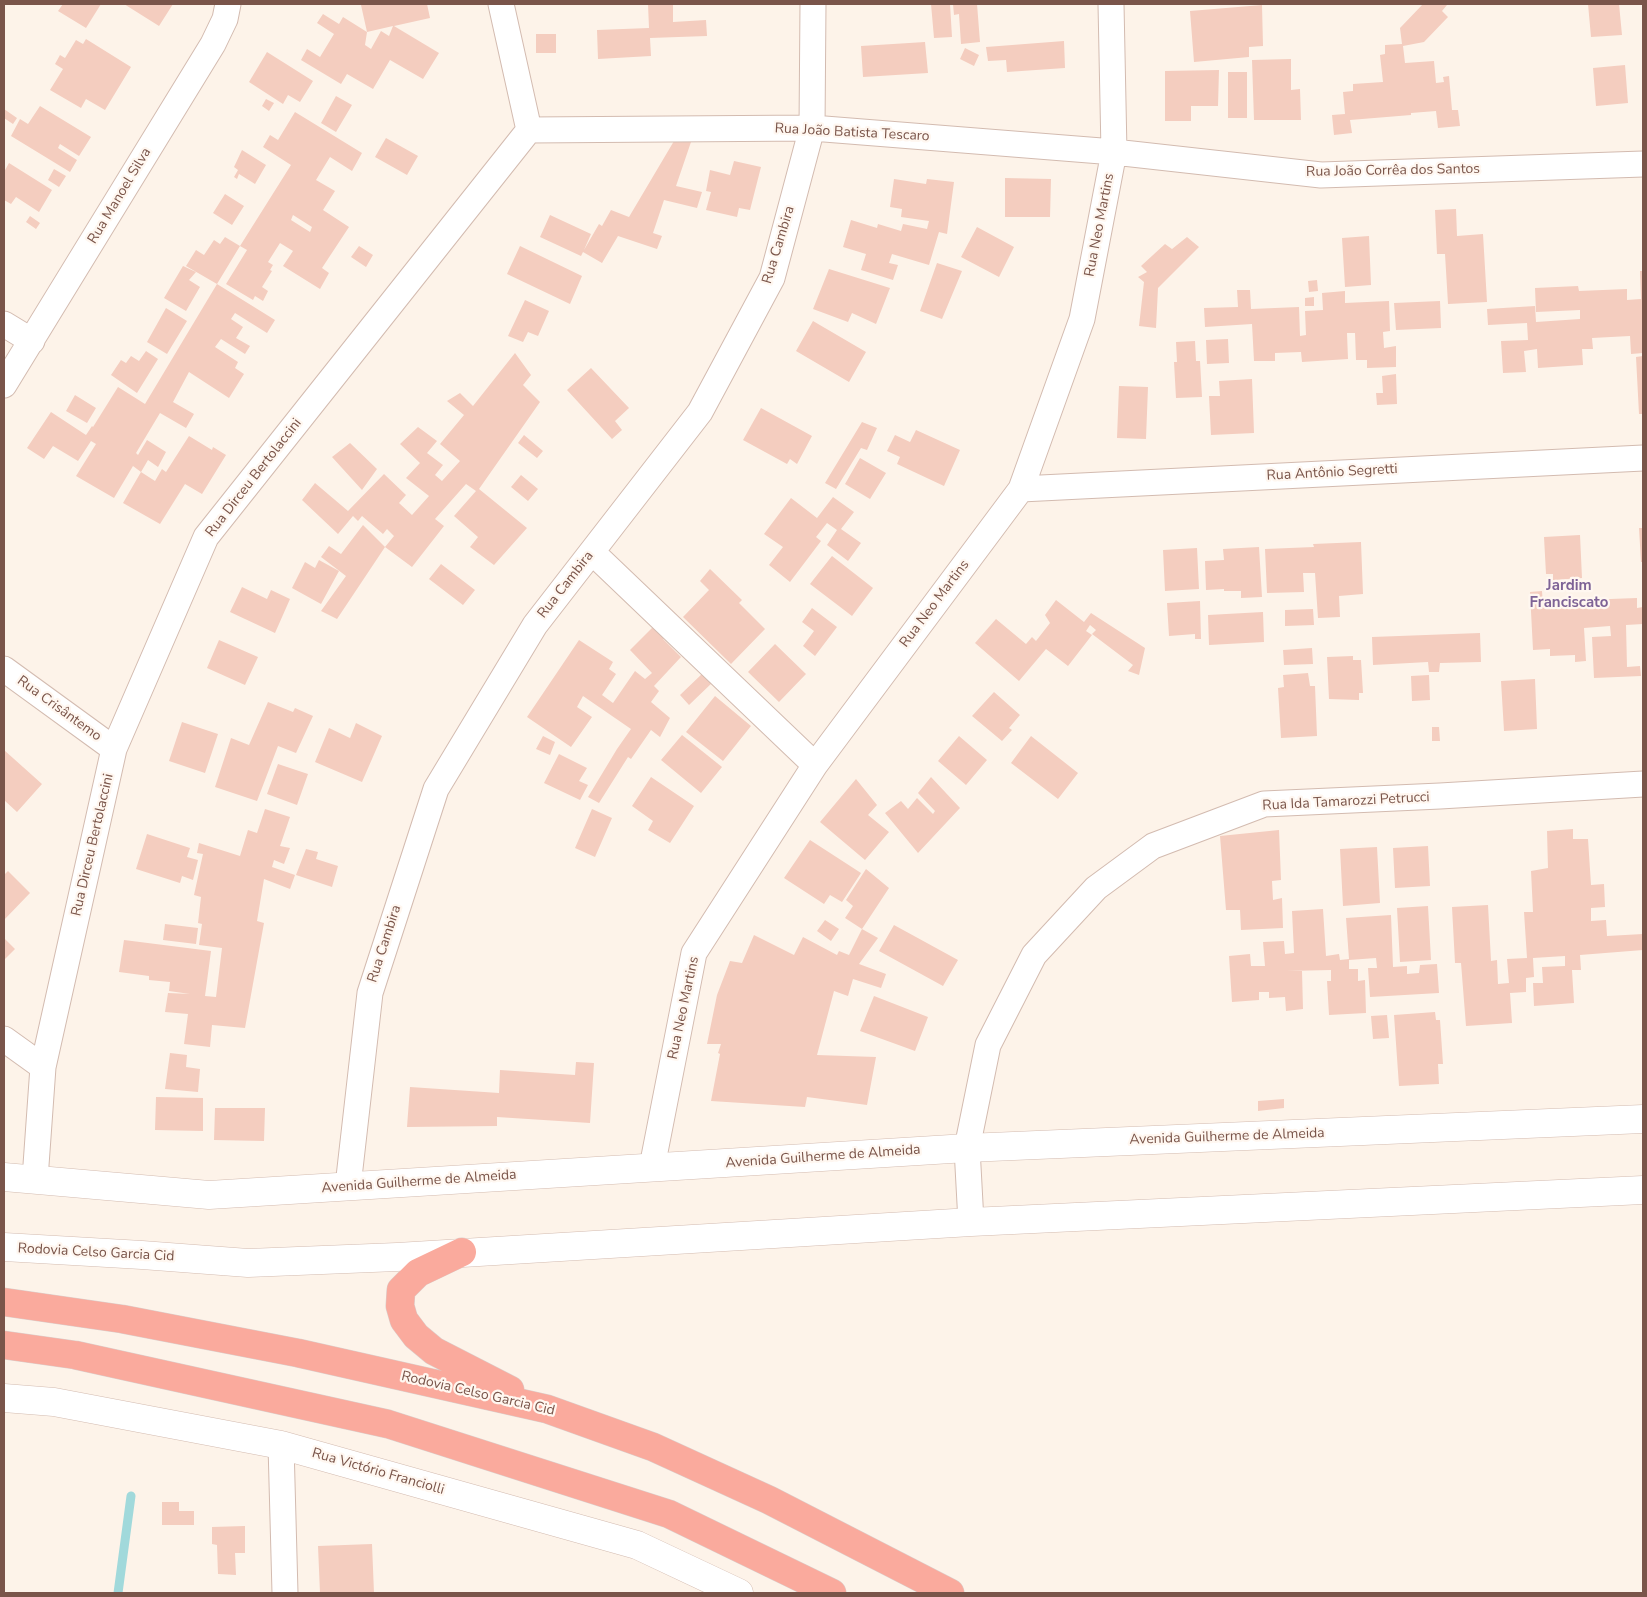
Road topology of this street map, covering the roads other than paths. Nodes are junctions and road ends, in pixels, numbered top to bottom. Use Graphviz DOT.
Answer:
graph roads {
  1 [pos="228,4"];
  2 [pos="501,4"];
  3 [pos="814,4"];
  4 [pos="1111,4"];
  5 [pos="812,128"];
  6 [pos="529,130"];
  7 [pos="1114,152"];
  8 [pos="1643,164"];
  9 [pos="4,324"];
  10 [pos="32,341"];
  11 [pos="4,385"];
  12 [pos="1643,458"];
  13 [pos="1021,489"];
  14 [pos="592,552"];
  15 [pos="4,669"];
  16 [pos="114,749"];
  17 [pos="815,765"];
  18 [pos="1643,784"];
  19 [pos="4,1039"];
  20 [pos="43,1067"];
  21 [pos="1643,1120"];
  22 [pos="967,1148"];
  23 [pos="652,1167"];
  24 [pos="4,1177"];
  25 [pos="35,1179"];
  26 [pos="348,1186"];
  27 [pos="1643,1190"];
  28 [pos="971,1222"];
  29 [pos="4,1247"];
  30 [pos="462,1252"];
  31 [pos="4,1302"];
  32 [pos="4,1346"];
  33 [pos="4,1398"];
  34 [pos="547,1409"];
  35 [pos="281,1445"];
  36 [pos="285,1593"];
  37 [pos="739,1593"];
  38 [pos="832,1593"];
  39 [pos="950,1593"];
  1 -- 10 [label="street, Rua Manoel Silva"];
  2 -- 6 [label="street"];
  3 -- 5 [label="street, Rua Cambira"];
  4 -- 7 [label="street, Rua Neo Martins"];
  5 -- 6 [label="street, Rua João Batista Tescaro"];
  5 -- 7 [label="street, Rua João Batista Tescaro"];
  5 -- 14 [label="street, Rua Cambira"];
  6 -- 16 [label="street, Rua Dirceu Bertolaccini"];
  7 -- 8 [label="street, Rua João Corrêa dos Santos"];
  7 -- 13 [label="street, Rua Neo Martins"];
  9 -- 10 [label="street"];
  10 -- 11 [label="street, Rua Manoel Silva"];
  12 -- 13 [label="street, Rua Antônio Segretti"];
  13 -- 17 [label="street, Rua Neo Martins"];
  14 -- 17 [label="street"];
  14 -- 26 [label="street, Rua Cambira"];
  15 -- 16 [label="street, Rua Crisântemo"];
  16 -- 20 [label="street, Rua Dirceu Bertolaccini"];
  17 -- 23 [label="street, Rua Neo Martins"];
  18 -- 22 [label="street, Rua Ida Tamarozzi Petrucci"];
  19 -- 20 [label="street"];
  20 -- 25 [label="street, Rua Dirceu Bertolaccini"];
  21 -- 22 [label="street, Avenida Guilherme de Almeida"];
  22 -- 23 [label="street, Avenida Guilherme de Almeida"];
  22 -- 28 [label="street, Rua Ida Tamarozzi Petrucci"];
  23 -- 26 [label="street, Avenida Guilherme de Almeida"];
  24 -- 25 [label="street, Avenida Guilherme de Almeida"];
  25 -- 26 [label="street, Avenida Guilherme de Almeida"];
  27 -- 28 [label="street"];
  28 -- 30 [label="street"];
  29 -- 30 [label="street, Rodovia Celso Garcia Cid"];
  30 -- 34 [label="highway"];
  31 -- 34 [label="highway, Rodovia Celso Garcia Cid"];
  32 -- 38 [label="highway"];
  33 -- 35 [label="street, Rua Victório Franciolli"];
  34 -- 39 [label="highway, Rodovia Celso Garcia Cid"];
  35 -- 36 [label="street"];
  35 -- 37 [label="street, Rua Victório Franciolli"];
}
